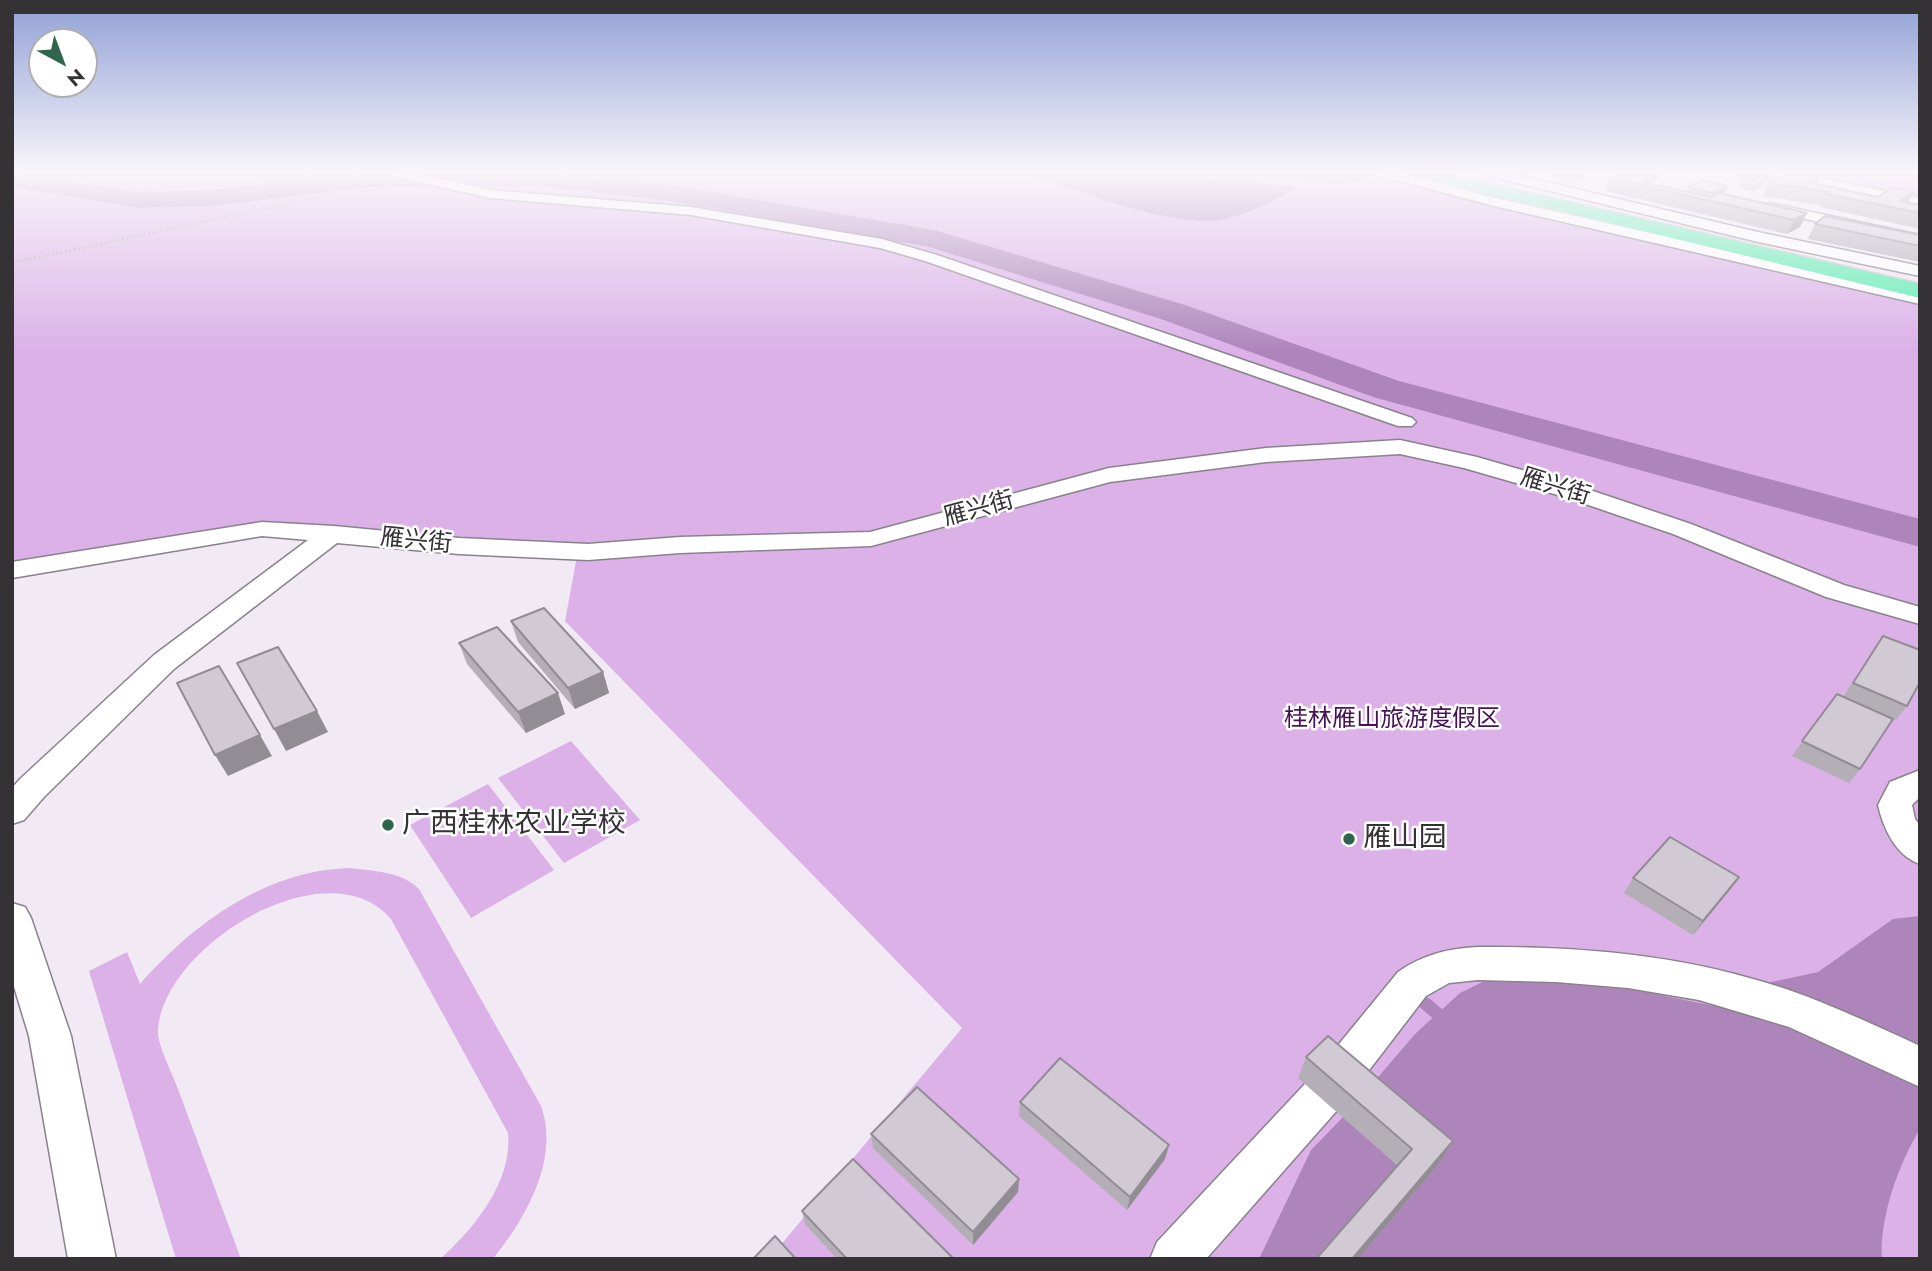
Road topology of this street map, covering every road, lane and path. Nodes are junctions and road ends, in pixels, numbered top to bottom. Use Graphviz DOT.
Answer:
graph roads {
  1 [pos="154,232"];
  2 [pos="814,232"];
  3 [pos="1627,232"];
  4 [pos="1667,232"];
  5 [pos="1701,232"];
  6 [pos="1739,232"];
  7 [pos="1885,232"];
  8 [pos="1920,240"];
  9 [pos="12,263"];
  10 [pos="1920,271"];
  11 [pos="1920,280"];
  12 [pos="1920,290"];
  13 [pos="1920,299"];
  14 [pos="1405,422"];
  15 [pos="334,533"];
  16 [pos="12,570"];
  17 [pos="1920,617"];
  18 [pos="1920,782"];
  19 [pos="12,811"];
  20 [pos="1920,850"];
  21 [pos="12,918"];
  22 [pos="21,984"];
  23 [pos="1920,1067"];
  24 [pos="92,1259"];
  25 [pos="1174,1259"];
  1 -- 9 [label="path"];
  2 -- 14 [label="street"];
  3 -- 13 [label="street"];
  4 -- 12 [label="highway"];
  5 -- 11 [label="highway"];
  6 -- 10 [label="street"];
  7 -- 8 [label="street"];
  15 -- 16 [label="street, 雁兴街"];
  15 -- 17 [label="street, 雁兴街"];
  15 -- 19 [label="street"];
  18 -- 20 [label="street"];
  21 -- 22 [label="street"];
  22 -- 24 [label="street"];
  23 -- 25 [label="street"];
}
